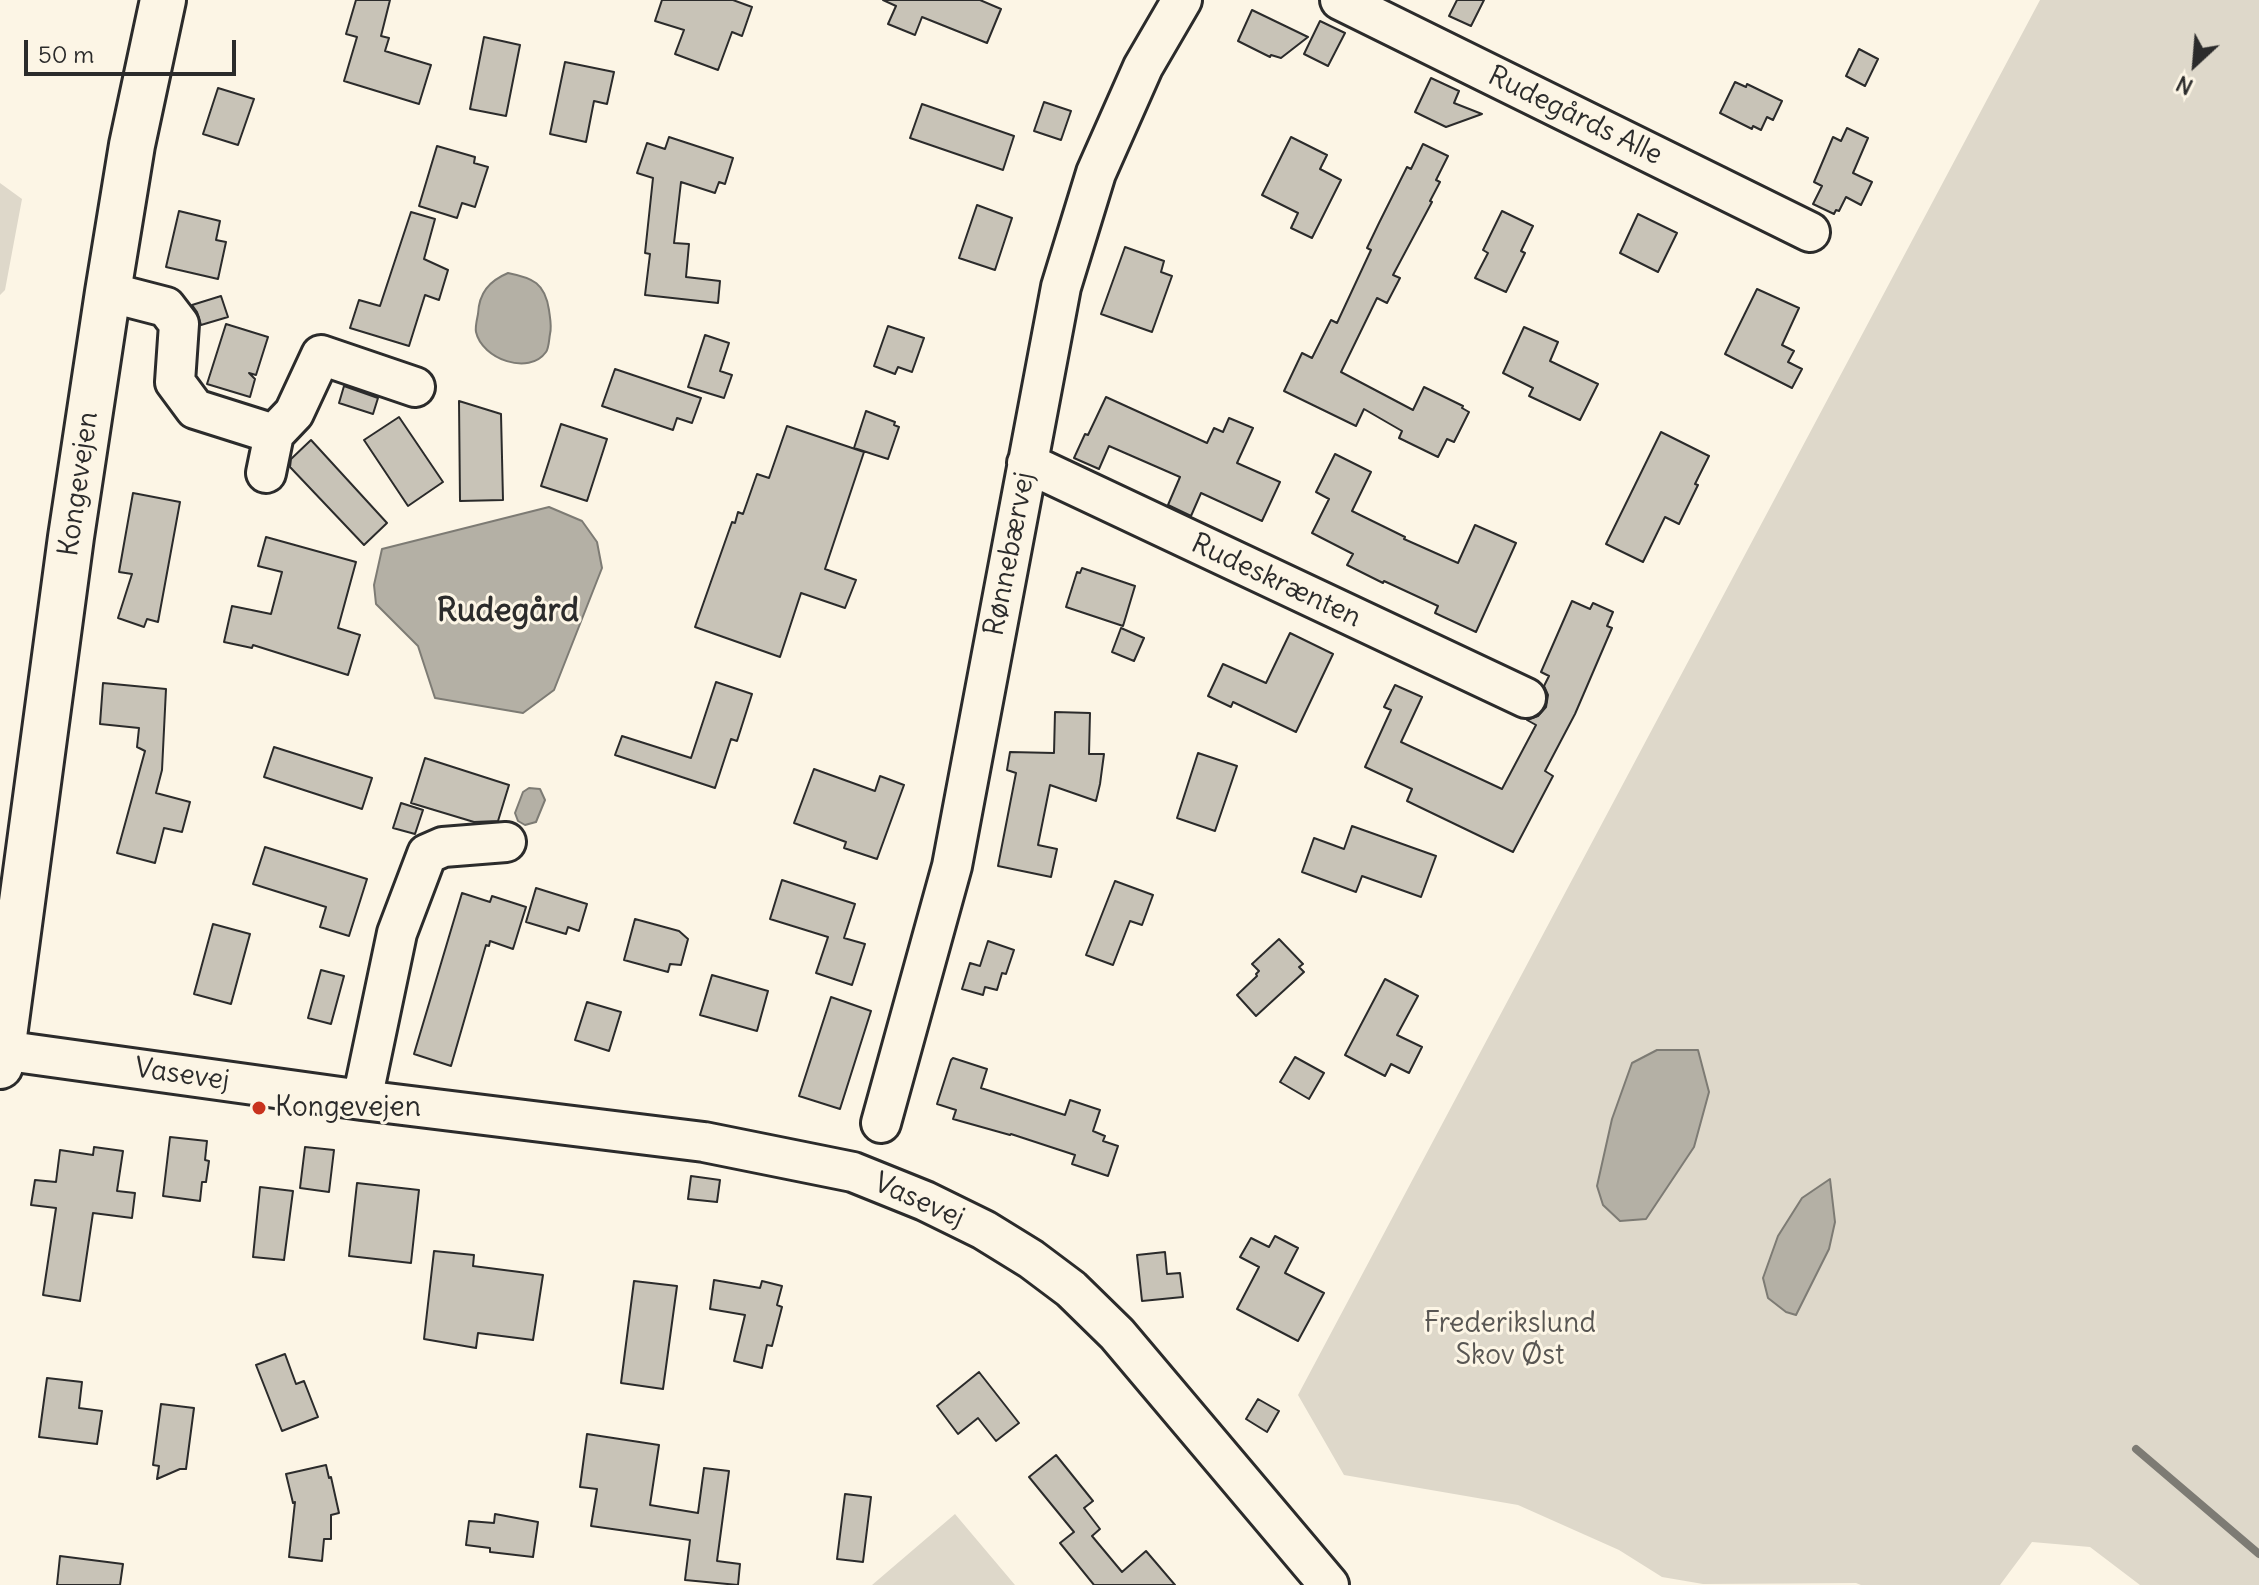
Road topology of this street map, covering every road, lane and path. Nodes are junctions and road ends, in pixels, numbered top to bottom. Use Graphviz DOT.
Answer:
graph roads {
  1 [pos="163,0"];
  2 [pos="1182,0"];
  3 [pos="1340,0"];
  4 [pos="1810,232"];
  5 [pos="108,292"];
  6 [pos="415,387"];
  7 [pos="274,434"];
  8 [pos="1027,463"];
  9 [pos="266,473"];
  10 [pos="1526,698"];
  11 [pos="506,842"];
  12 [pos="1,1058"];
  13 [pos="362,1100"];
  14 [pos="881,1123"];
  15 [pos="1329,1585"];
  1 -- 5 [label="main road, Kongevejen"];
  2 -- 8 [label="street, Rønnebærvej"];
  3 -- 4 [label="street, Rudegårds Alle"];
  5 -- 7 [label="street"];
  5 -- 12 [label="main road, Kongevejen"];
  6 -- 7 [label="street"];
  7 -- 9 [label="street"];
  8 -- 10 [label="street, Rudeskrænten"];
  8 -- 14 [label="street, Rønnebærvej"];
  11 -- 13 [label="street"];
  12 -- 13 [label="street, Vasevej"];
  13 -- 15 [label="street, Vasevej"];
}
